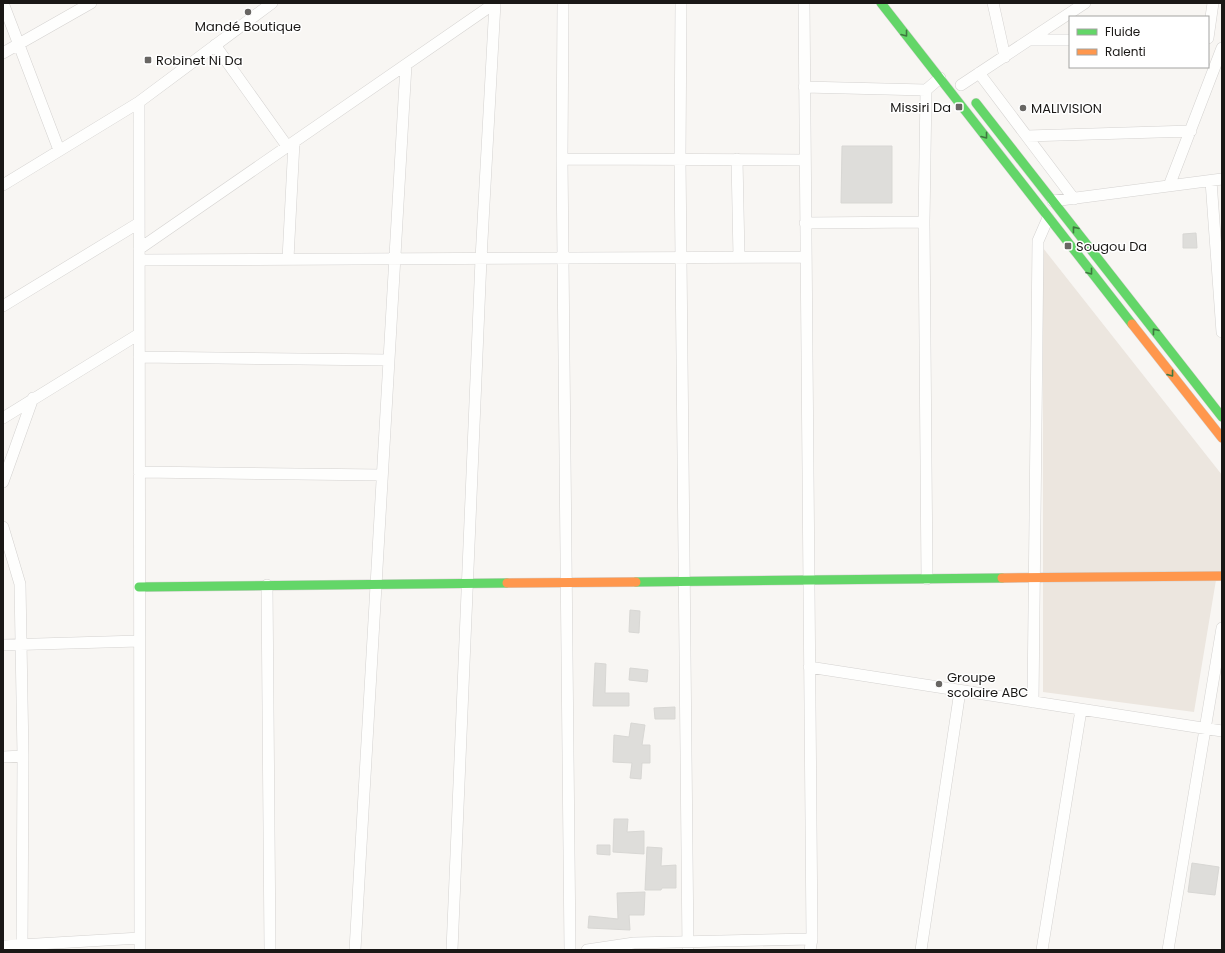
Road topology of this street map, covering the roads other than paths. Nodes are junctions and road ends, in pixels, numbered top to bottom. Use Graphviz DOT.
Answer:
graph roads {
  1 [pos="3,3"];
  2 [pos="91,3"];
  3 [pos="272,3"];
  4 [pos="564,3"];
  5 [pos="681,3"];
  6 [pos="804,3"];
  7 [pos="881,3"];
  8 [pos="993,3"];
  9 [pos="1085,3"];
  10 [pos="1213,3"];
  11 [pos="1074,6"];
  12 [pos="1209,32"];
  13 [pos="1209,39"];
  14 [pos="1030,40"];
  15 [pos="1069,40"];
  16 [pos="1222,42"];
  17 [pos="19,43"];
  18 [pos="215,45"];
  19 [pos="1222,48"];
  20 [pos="3,53"];
  21 [pos="1005,57"];
  22 [pos="406,65"];
  23 [pos="979,73"];
  24 [pos="940,78"];
  25 [pos="804,87"];
  26 [pos="964,89"];
  27 [pos="926,90"];
  28 [pos="138,102"];
  29 [pos="1191,131"];
  30 [pos="1027,136"];
  31 [pos="290,144"];
  32 [pos="59,150"];
  33 [pos="562,159"];
  34 [pos="680,159"];
  35 [pos="737,159"];
  36 [pos="805,160"];
  37 [pos="1216,180"];
  38 [pos="3,185"];
  39 [pos="1169,186"];
  40 [pos="1074,199"];
  41 [pos="1053,201"];
  42 [pos="1048,218"];
  43 [pos="924,222"];
  44 [pos="139,223"];
  45 [pos="805,223"];
  46 [pos="139,255"];
  47 [pos="681,257"];
  48 [pos="739,257"];
  49 [pos="806,257"];
  50 [pos="563,258"];
  51 [pos="394,259"];
  52 [pos="481,259"];
  53 [pos="288,260"];
  54 [pos="3,306"];
  55 [pos="1222,332"];
  56 [pos="139,334"];
  57 [pos="139,357"];
  58 [pos="389,360"];
  59 [pos="33,398"];
  60 [pos="1222,417"];
  61 [pos="3,418"];
  62 [pos="1222,438"];
  63 [pos="139,472"];
  64 [pos="382,475"];
  65 [pos="3,482"];
  66 [pos="3,527"];
  67 [pos="1222,576"];
  68 [pos="1034,578"];
  69 [pos="927,579"];
  70 [pos="809,580"];
  71 [pos="684,581"];
  72 [pos="566,582"];
  73 [pos="467,584"];
  74 [pos="268,585"];
  75 [pos="376,585"];
  76 [pos="139,587"];
  77 [pos="1222,628"];
  78 [pos="140,641"];
  79 [pos="21,644"];
  80 [pos="3,645"];
  81 [pos="809,667"];
  82 [pos="960,691"];
  83 [pos="1033,702"];
  84 [pos="1081,710"];
  85 [pos="1205,728"];
  86 [pos="1222,731"];
  87 [pos="23,756"];
  88 [pos="3,757"];
  89 [pos="140,938"];
  90 [pos="811,944"];
  91 [pos="688,945"];
  92 [pos="3,946"];
  93 [pos="22,947"];
  94 [pos="140,950"];
  95 [pos="270,950"];
  96 [pos="355,950"];
  97 [pos="452,950"];
  98 [pos="570,950"];
  99 [pos="587,950"];
  100 [pos="921,950"];
  101 [pos="1042,950"];
  102 [pos="1168,950"];
  1 -- 17 [label="street"];
  2 -- 17 [label="street"];
  3 -- 18 [label="street"];
  4 -- 33 [label="street"];
  5 -- 34 [label="street"];
  6 -- 25 [label="street"];
  7 -- 24 [label="main road, one-way"];
  8 -- 21 [label="street"];
  9 -- 11 [label="street"];
  10 -- 12 [label="street"];
  11 -- 14 [label="street"];
  13 -- 16 [label="street"];
  14 -- 15 [label="street"];
  14 -- 21 [label="street"];
  17 -- 20 [label="street"];
  17 -- 32 [label="street"];
  18 -- 28 [label="street"];
  18 -- 31 [label="street"];
  19 -- 29 [label="street"];
  21 -- 23 [label="street"];
  22 -- 31 [label="street"];
  22 -- 51 [label="street"];
  22 -- 52 [label="street"];
  23 -- 26 [label="street"];
  23 -- 30 [label="street"];
  24 -- 27 [label="street"];
  24 -- 42 [label="main road, one-way"];
  25 -- 27 [label="street"];
  25 -- 36 [label="street"];
  26 -- 41 [label="main road"];
  27 -- 43 [label="street"];
  28 -- 32 [label="street"];
  28 -- 44 [label="street"];
  29 -- 30 [label="street"];
  29 -- 39 [label="street"];
  30 -- 40 [label="street"];
  31 -- 46 [label="street"];
  31 -- 53 [label="street"];
  32 -- 38 [label="street"];
  33 -- 34 [label="street"];
  33 -- 50 [label="street"];
  34 -- 35 [label="street"];
  34 -- 47 [label="street"];
  35 -- 36 [label="street"];
  35 -- 48 [label="street"];
  36 -- 45 [label="street"];
  37 -- 39 [label="street"];
  37 -- 55 [label="street"];
  39 -- 40 [label="street"];
  40 -- 41 [label="street"];
  60 -- 41 [label="main road, one-way"];
  42 -- 62 [label="main road, one-way"];
  42 -- 68 [label="street"];
  43 -- 45 [label="street"];
  43 -- 69 [label="street"];
  44 -- 46 [label="street"];
  44 -- 54 [label="street"];
  45 -- 49 [label="street"];
  46 -- 53 [label="street"];
  46 -- 56 [label="street"];
  47 -- 48 [label="street"];
  47 -- 50 [label="street"];
  47 -- 71 [label="street"];
  48 -- 49 [label="street"];
  49 -- 70 [label="street"];
  50 -- 52 [label="street"];
  50 -- 72 [label="street"];
  51 -- 52 [label="street"];
  51 -- 53 [label="street"];
  51 -- 58 [label="street"];
  52 -- 73 [label="street"];
  56 -- 57 [label="street"];
  56 -- 59 [label="street"];
  57 -- 58 [label="street"];
  57 -- 63 [label="street"];
  58 -- 64 [label="street"];
  59 -- 61 [label="street"];
  59 -- 65 [label="street"];
  63 -- 64 [label="street"];
  63 -- 76 [label="street"];
  64 -- 75 [label="street"];
  66 -- 79 [label="street"];
  67 -- 68 [label="main road"];
  68 -- 69 [label="main road"];
  68 -- 83 [label="street"];
  69 -- 70 [label="main road"];
  70 -- 71 [label="main road"];
  70 -- 81 [label="street"];
  71 -- 72 [label="main road"];
  71 -- 91 [label="street"];
  72 -- 73 [label="main road"];
  72 -- 98 [label="street"];
  73 -- 75 [label="main road"];
  73 -- 97 [label="street"];
  74 -- 75 [label="main road"];
  74 -- 76 [label="main road"];
  74 -- 95 [label="street"];
  75 -- 96 [label="street"];
  76 -- 78 [label="street"];
  77 -- 85 [label="street"];
  78 -- 79 [label="street"];
  78 -- 89 [label="street"];
  79 -- 80 [label="street"];
  79 -- 87 [label="street"];
  81 -- 82 [label="street"];
  81 -- 90 [label="street"];
  82 -- 83 [label="street"];
  82 -- 100 [label="street"];
  83 -- 84 [label="street"];
  84 -- 85 [label="street"];
  84 -- 101 [label="street"];
  85 -- 86 [label="street"];
  85 -- 102 [label="street"];
  87 -- 88 [label="street"];
  87 -- 93 [label="street"];
  89 -- 93 [label="street"];
  89 -- 94 [label="street"];
  90 -- 91 [label="street"];
  91 -- 99 [label="street"];
  92 -- 93 [label="street"];
}
